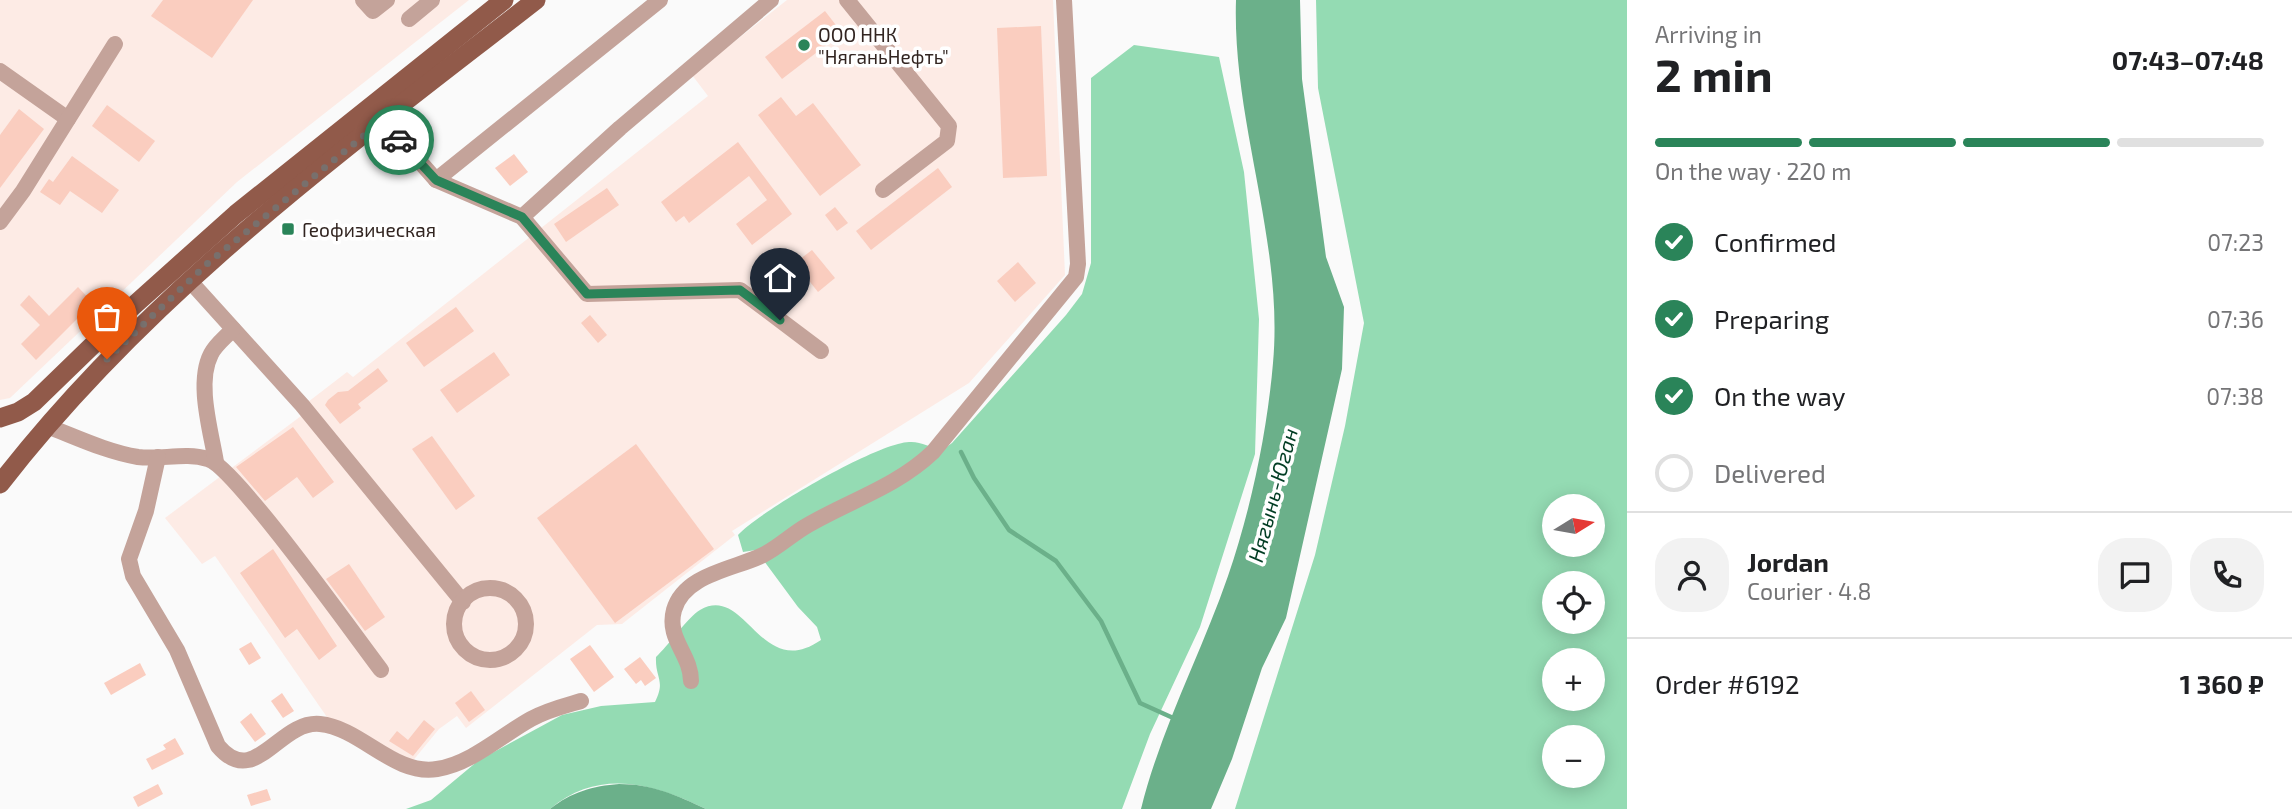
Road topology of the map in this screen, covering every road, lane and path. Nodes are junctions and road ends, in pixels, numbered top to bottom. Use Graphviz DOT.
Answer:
graph roads {
  1 [pos="363,0"];
  2 [pos="387,0"];
  3 [pos="432,0"];
  4 [pos="504,0"];
  5 [pos="536,0"];
  6 [pos="660,0"];
  7 [pos="771,0"];
  8 [pos="847,0"];
  9 [pos="1064,0"];
  10 [pos="408,19"];
  11 [pos="116,44"];
  12 [pos="0,71"];
  13 [pos="68,119"];
  14 [pos="383,120"];
  15 [pos="436,180"];
  16 [pos="883,190"];
  17 [pos="522,217"];
  18 [pos="0,222"];
  19 [pos="189,280"];
  20 [pos="233,329"];
  21 [pos="821,351"];
  22 [pos="0,418"];
  23 [pos="47,426"];
  24 [pos="158,457"];
  25 [pos="216,462"];
  26 [pos="0,484"];
  27 [pos="463,602"];
  28 [pos="381,670"];
  29 [pos="691,681"];
  30 [pos="582,701"];
  1 -- 2 [label="lane"];
  3 -- 10 [label="lane"];
  4 -- 22 [label="main road"];
  5 -- 14 [label="main road"];
  6 -- 15 [label="lane"];
  7 -- 17 [label="lane"];
  8 -- 16 [label="lane"];
  9 -- 29 [label="lane"];
  11 -- 13 [label="lane"];
  12 -- 13 [label="lane"];
  13 -- 18 [label="lane"];
  14 -- 15 [label="lane"];
  14 -- 19 [label="main road"];
  15 -- 17 [label="lane"];
  17 -- 21 [label="lane"];
  19 -- 20 [label="lane"];
  19 -- 23 [label="main road"];
  20 -- 25 [label="lane"];
  20 -- 27 [label="lane"];
  23 -- 24 [label="lane"];
  23 -- 26 [label="main road"];
  24 -- 25 [label="lane"];
  24 -- 30 [label="lane"];
  25 -- 28 [label="lane"];
  27 -- 27 [label="lane"];
}
